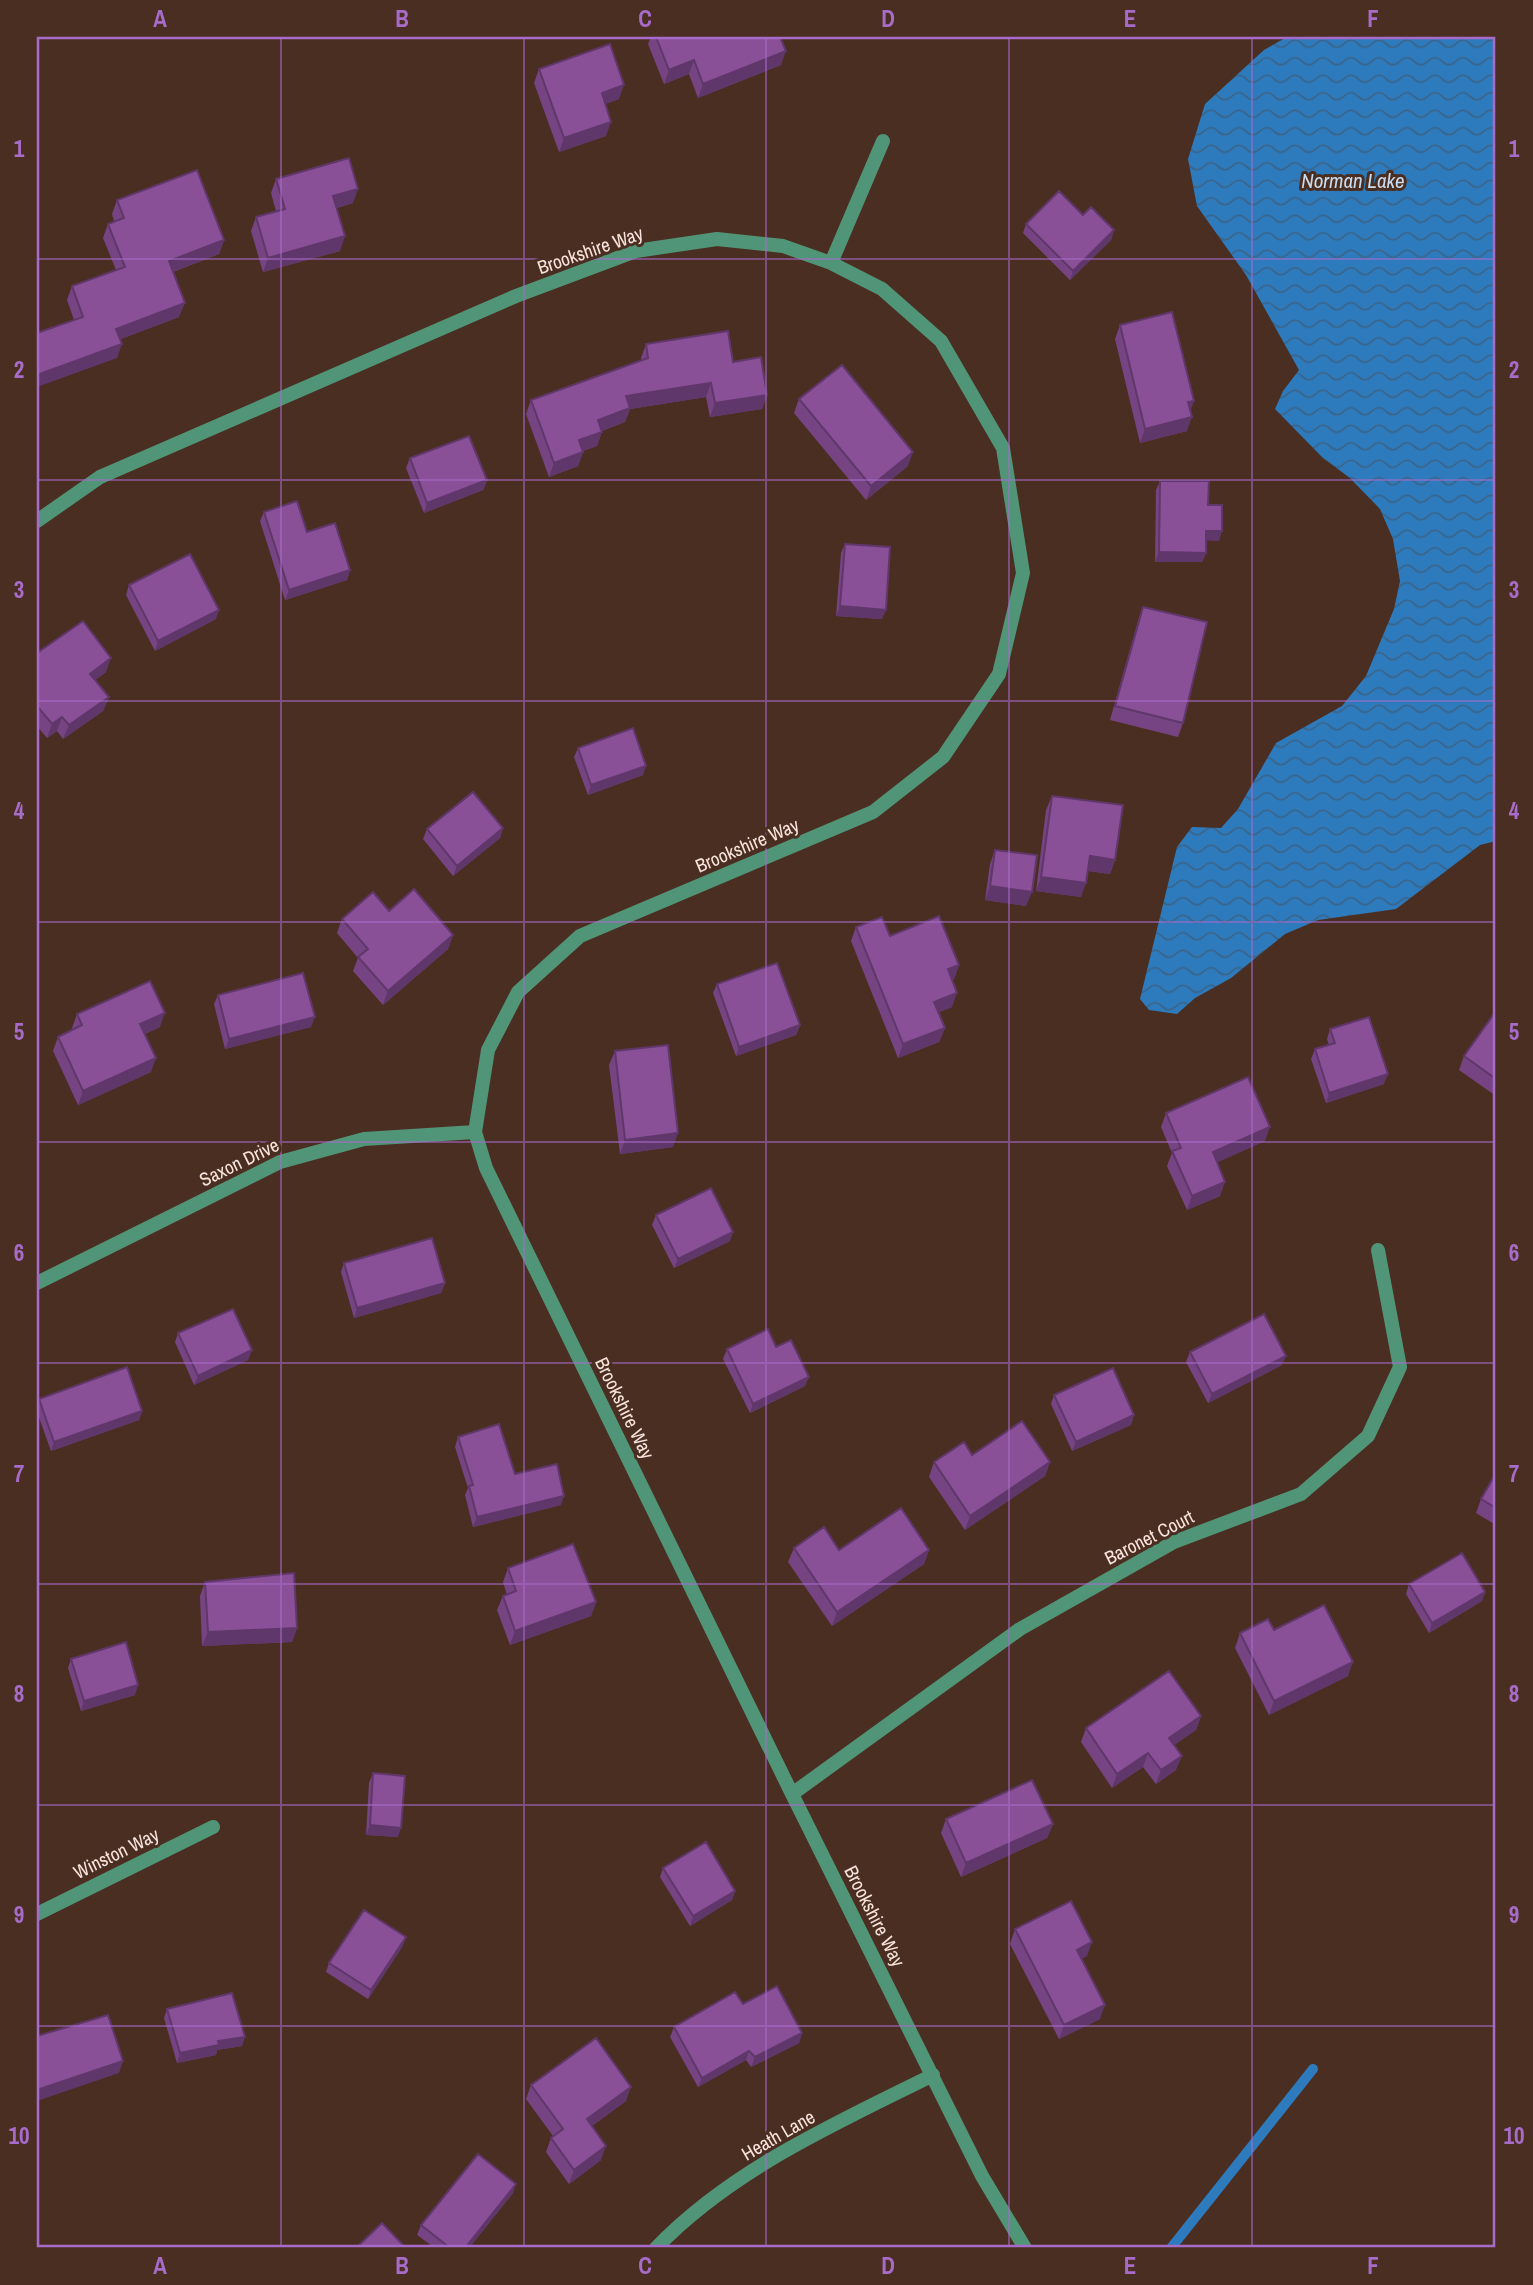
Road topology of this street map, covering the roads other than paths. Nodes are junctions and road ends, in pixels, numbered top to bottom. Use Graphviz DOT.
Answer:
graph roads {
  1 [pos="883,141"];
  2 [pos="831,262"];
  3 [pos="37,522"];
  4 [pos="475,1132"];
  5 [pos="1378,1250"];
  6 [pos="37,1283"];
  7 [pos="792,1794"];
  8 [pos="213,1827"];
  9 [pos="37,1914"];
  10 [pos="933,2076"];
  11 [pos="656,2248"];
  12 [pos="1025,2248"];
  1 -- 2 [label="street"];
  2 -- 3 [label="street, Brookshire Way"];
  2 -- 4 [label="street, Brookshire Way"];
  4 -- 6 [label="street, Saxon Drive"];
  4 -- 7 [label="street, Brookshire Way"];
  5 -- 7 [label="street, Baronet Court"];
  7 -- 10 [label="street, Brookshire Way"];
  8 -- 9 [label="street, Winston Way"];
  10 -- 11 [label="street, Heath Lane"];
  10 -- 12 [label="street, Brookshire Way"];
}
